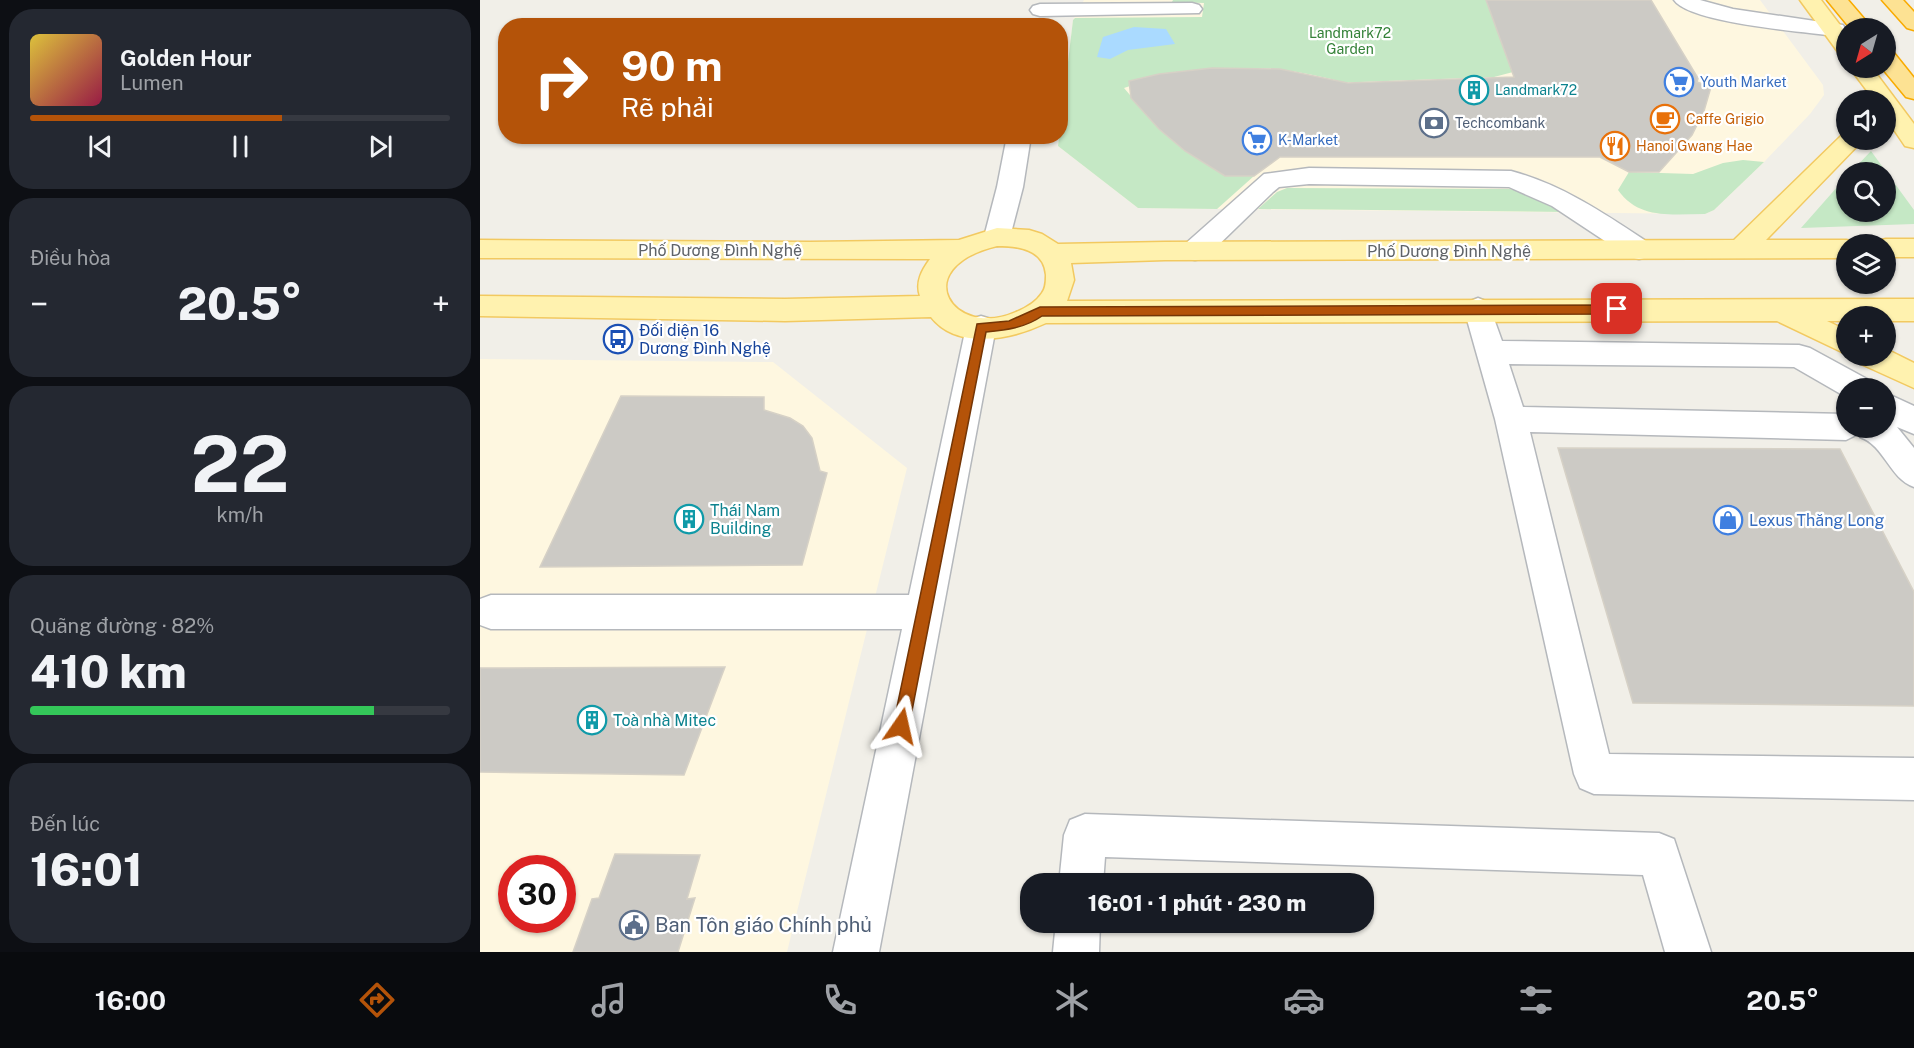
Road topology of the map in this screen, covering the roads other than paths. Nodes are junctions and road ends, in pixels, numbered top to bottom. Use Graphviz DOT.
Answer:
graph roads {
  1 [pos="1810,0"];
  2 [pos="1837,0"];
  3 [pos="1893,0"];
  4 [pos="1689,1"];
  5 [pos="1749,8"];
  6 [pos="1192,9"];
  7 [pos="1040,12"];
  8 [pos="1852,18"];
  9 [pos="1914,24"];
  10 [pos="1836,33"];
  11 [pos="1836,37"];
  12 [pos="1896,70"];
  13 [pos="1914,92"];
  14 [pos="1896,118"];
  15 [pos="1914,141"];
  16 [pos="1018,144"];
  17 [pos="1841,150"];
  18 [pos="997,237"];
  19 [pos="1896,248"];
  20 [pos="1914,248"];
  21 [pos="480,249"];
  22 [pos="960,249"];
  23 [pos="1836,249"];
  24 [pos="1638,250"];
  25 [pos="1740,250"];
  26 [pos="1196,251"];
  27 [pos="1052,254"];
  28 [pos="480,306"];
  29 [pos="939,306"];
  30 [pos="1478,309"];
  31 [pos="1779,310"];
  32 [pos="1914,310"];
  33 [pos="1040,312"];
  34 [pos="981,327"];
  35 [pos="1836,338"];
  36 [pos="1491,352"];
  37 [pos="1893,366"];
  38 [pos="1914,376"];
  39 [pos="1839,378"];
  40 [pos="1896,411"];
  41 [pos="1914,421"];
  42 [pos="1836,427"];
  43 [pos="1513,430"];
  44 [pos="1887,438"];
  45 [pos="1914,474"];
  46 [pos="491,612"];
  47 [pos="924,612"];
  48 [pos="1914,779"];
  49 [pos="1083,873"];
  50 [pos="1077,933"];
  51 [pos="856,952"];
  52 [pos="1076,952"];
  53 [pos="1688,952"];
  1 -- 10 [label="main road"];
  2 -- 8 [label="highway"];
  3 -- 9 [label="highway"];
  4 -- 5 [label="street"];
  5 -- 11 [label="street"];
  6 -- 7 [label="street"];
  12 -- 13 [label="highway"];
  14 -- 15 [label="main road"];
  16 -- 18 [label="street"];
  17 -- 25 [label="main road"];
  18 -- 22 [label="main road"];
  18 -- 27 [label="main road"];
  19 -- 20 [label="main road"];
  21 -- 22 [label="main road, Phố Dương Đình Nghệ"];
  22 -- 29 [label="main road"];
  23 -- 25 [label="main road, Phố Dương Đình Nghệ"];
  24 -- 25 [label="main road, Phố Dương Đình Nghệ"];
  24 -- 26 [label="main road, Phố Dương Đình Nghệ"];
  24 -- 26 [label="street"];
  26 -- 27 [label="main road, Phố Dương Đình Nghệ"];
  27 -- 33 [label="main road"];
  28 -- 29 [label="main road"];
  29 -- 34 [label="main road"];
  30 -- 31 [label="main road"];
  30 -- 33 [label="main road"];
  30 -- 36 [label="street"];
  31 -- 32 [label="main road"];
  31 -- 35 [label="main road"];
  33 -- 34 [label="main road"];
  34 -- 47 [label="street"];
  36 -- 39 [label="street"];
  36 -- 43 [label="street"];
  37 -- 38 [label="main road"];
  40 -- 41 [label="street"];
  42 -- 43 [label="street"];
  43 -- 48 [label="street"];
  44 -- 45 [label="street"];
  46 -- 47 [label="street"];
  47 -- 51 [label="street"];
  49 -- 53 [label="street"];
  50 -- 52 [label="street"];
}
